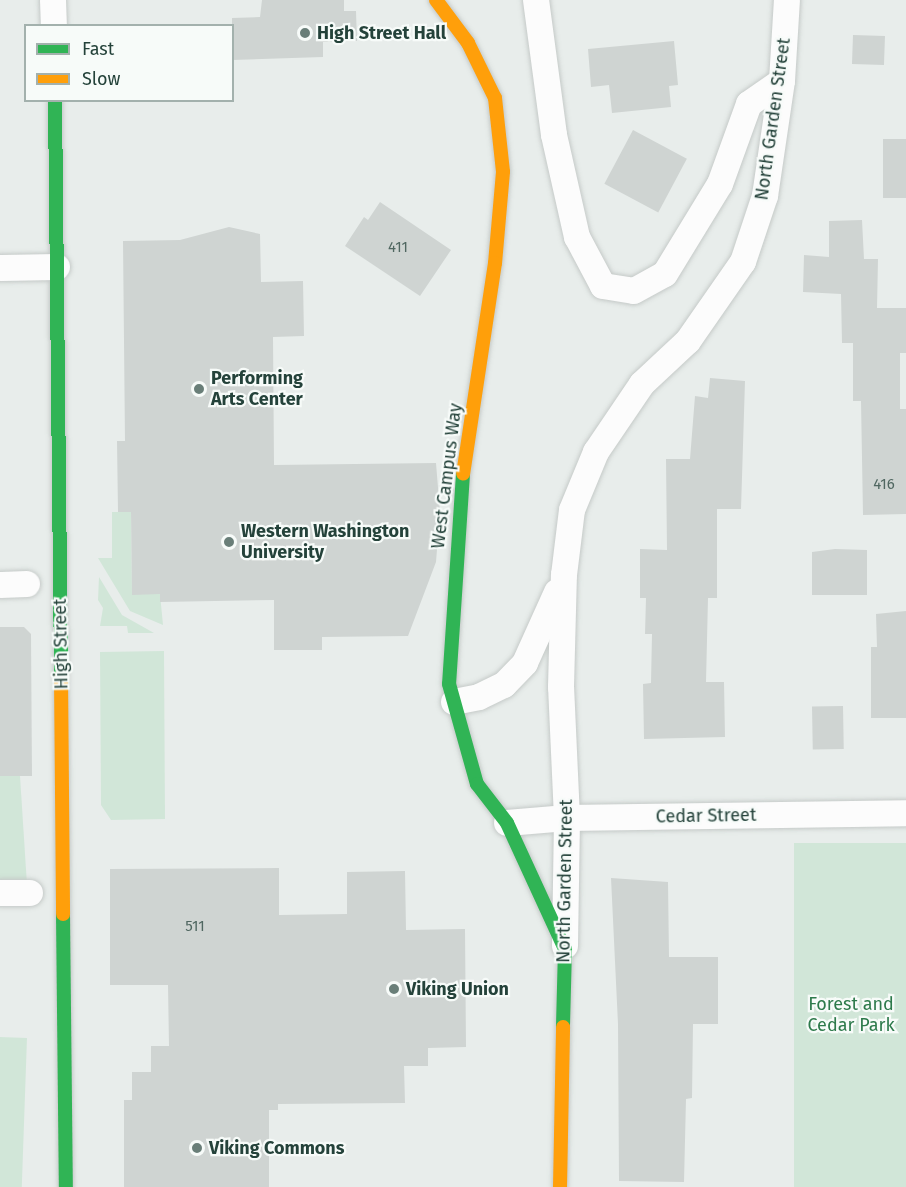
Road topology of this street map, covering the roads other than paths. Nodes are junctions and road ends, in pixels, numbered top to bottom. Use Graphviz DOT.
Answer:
graph roads {
  1 [pos="53,0"];
  2 [pos="436,0"];
  3 [pos="536,0"];
  4 [pos="787,0"];
  5 [pos="54,24"];
  6 [pos="782,81"];
  7 [pos="55,102"];
  8 [pos="57,267"];
  9 [pos="0,268"];
  10 [pos="564,575"];
  11 [pos="27,584"];
  12 [pos="0,585"];
  13 [pos="454,702"];
  14 [pos="906,813"];
  15 [pos="567,818"];
  16 [pos="507,823"];
  17 [pos="0,893"];
  18 [pos="30,893"];
  19 [pos="565,949"];
  20 [pos="66,1187"];
  21 [pos="561,1187"];
  1 -- 5 [label="street"];
  2 -- 13 [label="street, West Campus Way"];
  3 -- 6 [label="street"];
  4 -- 6 [label="street, North Garden Street"];
  6 -- 10 [label="street, North Garden Street"];
  7 -- 8 [label="street, High Street"];
  8 -- 9 [label="street"];
  8 -- 20 [label="street, High Street"];
  10 -- 13 [label="street, North Garden Street"];
  10 -- 15 [label="street, North Garden Street"];
  11 -- 12 [label="street"];
  13 -- 16 [label="street, West Campus Way"];
  14 -- 15 [label="street, Cedar Street"];
  15 -- 16 [label="street, Cedar Street"];
  15 -- 19 [label="street, North Garden Street"];
  16 -- 19 [label="street, West Campus Way"];
  17 -- 18 [label="street"];
  19 -- 21 [label="street, North Garden Street"];
}
